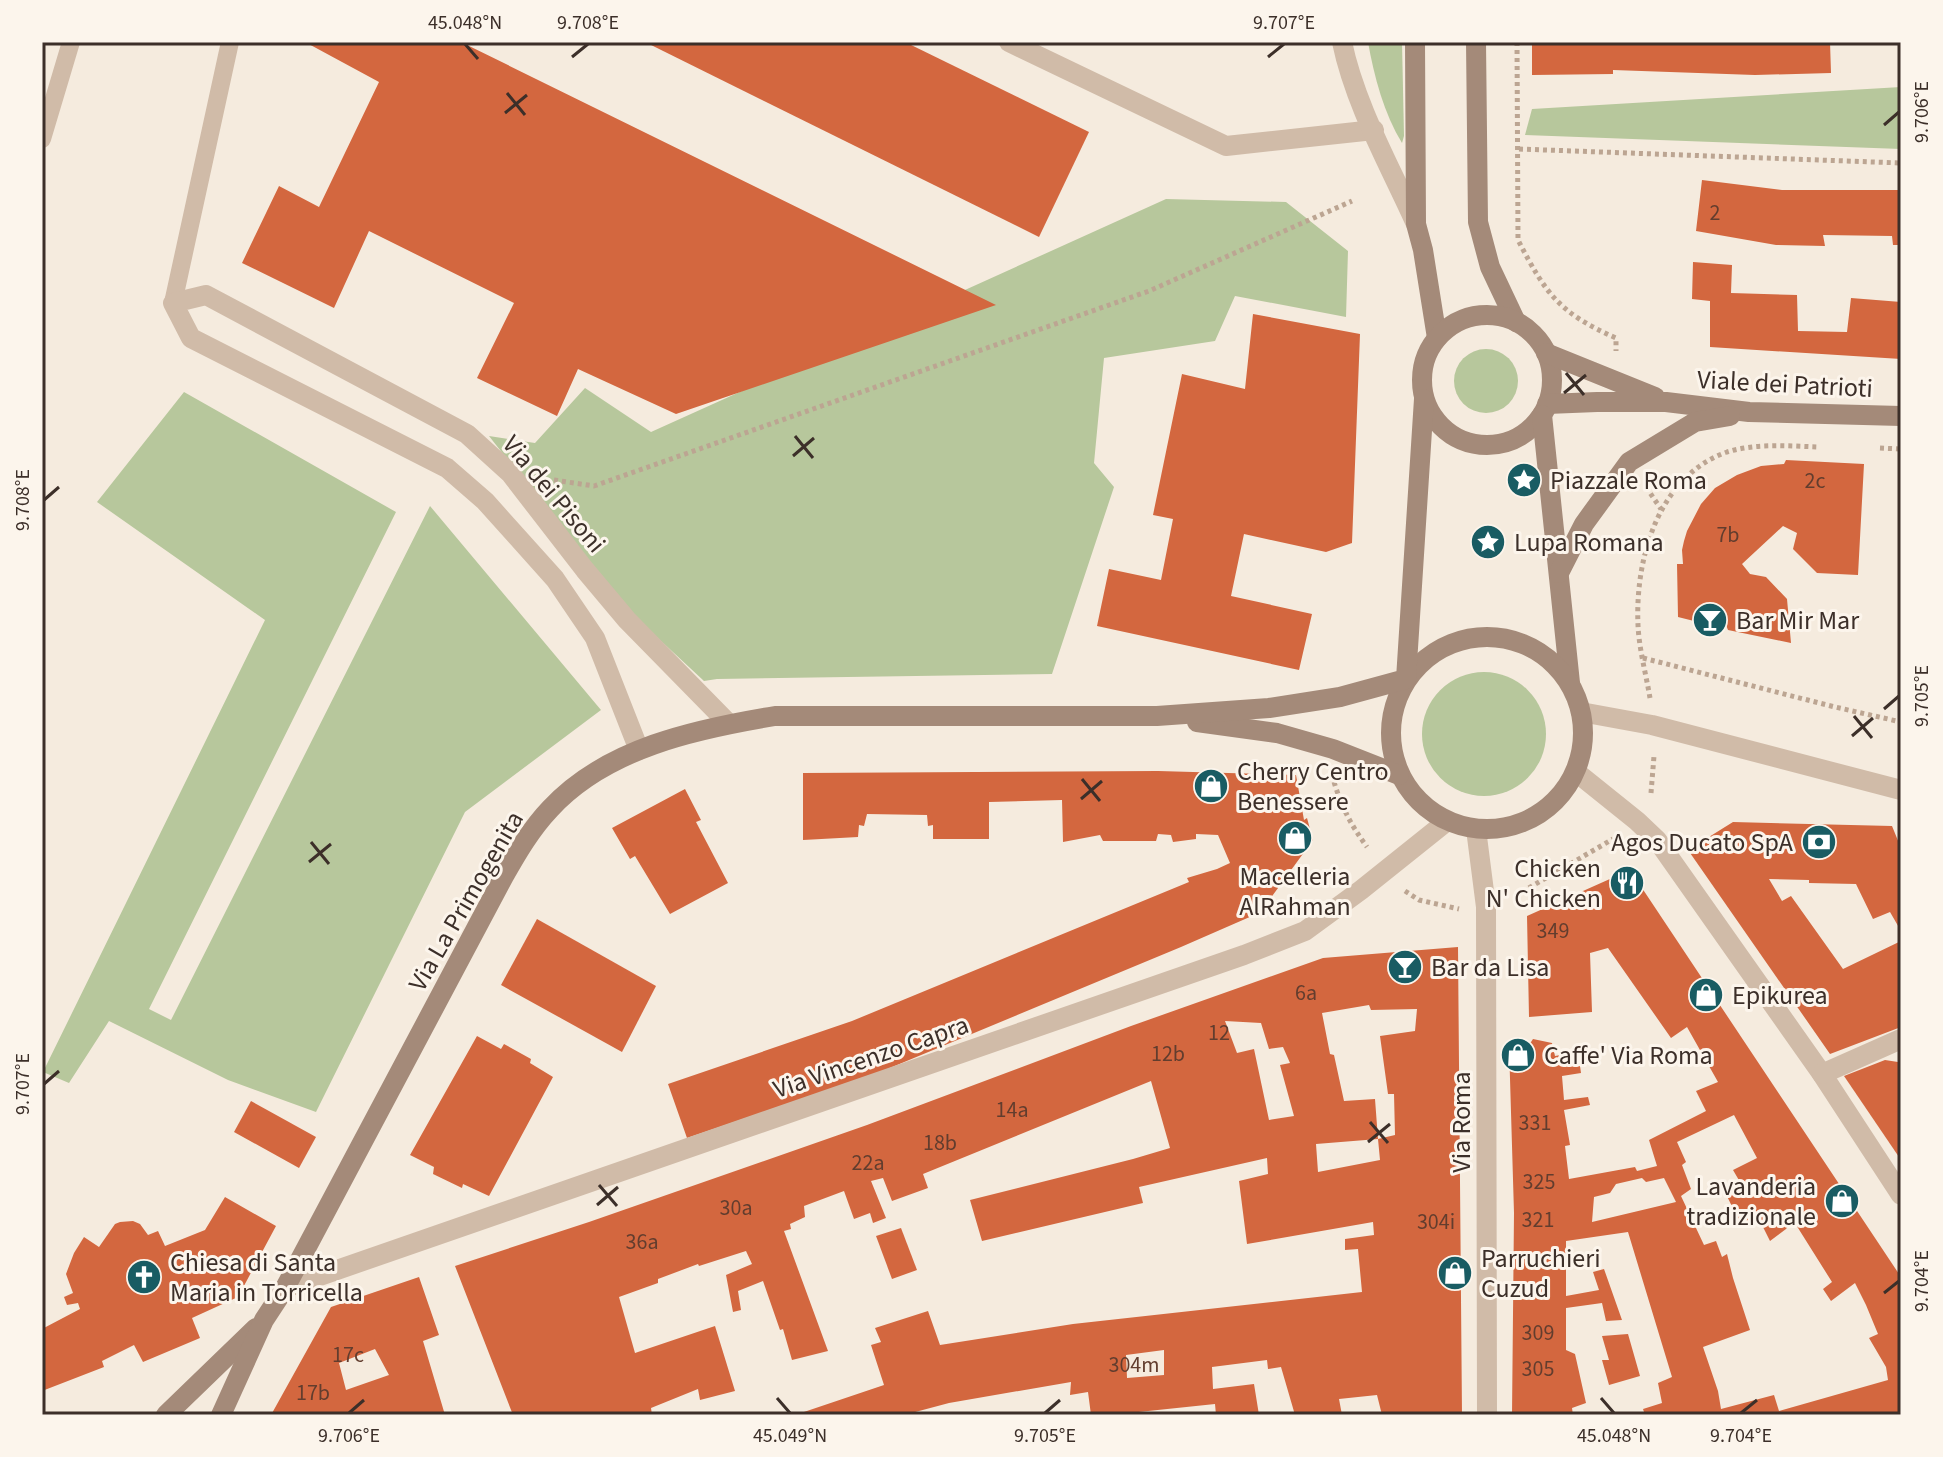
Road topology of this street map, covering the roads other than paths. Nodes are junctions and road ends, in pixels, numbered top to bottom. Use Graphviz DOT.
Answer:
graph roads {
  1 [pos="71,42"];
  2 [pos="230,42"];
  3 [pos="1009,42"];
  4 [pos="1342,42"];
  5 [pos="1415,42"];
  6 [pos="1476,42"];
  7 [pos="1374,130"];
  8 [pos="42,139"];
  9 [pos="1416,224"];
  10 [pos="173,303"];
  11 [pos="1516,322"];
  12 [pos="1437,338"];
  13 [pos="1546,353"];
  14 [pos="1424,399"];
  15 [pos="1666,402"];
  16 [pos="1544,410"];
  17 [pos="1749,412"];
  18 [pos="1901,416"];
  19 [pos="1559,574"];
  20 [pos="1406,679"];
  21 [pos="1570,683"];
  22 [pos="1581,712"];
  23 [pos="1157,716"];
  24 [pos="728,723"];
  25 [pos="639,750"];
  26 [pos="1576,772"];
  27 [pos="1399,775"];
  28 [pos="1901,790"];
  29 [pos="1446,822"];
  30 [pos="1476,829"];
  31 [pos="1901,1039"];
  32 [pos="1822,1074"];
  33 [pos="1901,1195"];
  34 [pos="285,1288"];
  35 [pos="264,1320"];
  36 [pos="166,1415"];
  37 [pos="221,1415"];
  38 [pos="1487,1415"];
  1 -- 8 [label="lane"];
  2 -- 10 [label="lane"];
  3 -- 7 [label="street"];
  4 -- 7 [label="street"];
  5 -- 9 [label="main road"];
  6 -- 11 [label="main road"];
  7 -- 9 [label="street"];
  9 -- 12 [label="main road"];
  10 -- 24 [label="street, Via dei Pisoni"];
  10 -- 25 [label="street, Via dei Pisoni"];
  11 -- 12 [label="main road"];
  11 -- 13 [label="main road"];
  12 -- 14 [label="main road"];
  13 -- 15 [label="main road, Viale dei Patrioti"];
  13 -- 16 [label="main road"];
  14 -- 16 [label="main road"];
  14 -- 20 [label="main road"];
  15 -- 16 [label="main road, Viale dei Patrioti"];
  15 -- 17 [label="main road, Viale dei Patrioti"];
  16 -- 19 [label="main road"];
  17 -- 18 [label="main road, Viale dei Patrioti"];
  17 -- 19 [label="main road"];
  19 -- 21 [label="main road"];
  20 -- 21 [label="main road"];
  20 -- 23 [label="main road, Via La Primogenita"];
  20 -- 27 [label="main road"];
  21 -- 22 [label="main road"];
  22 -- 26 [label="main road"];
  22 -- 28 [label="street"];
  23 -- 24 [label="main road, Via La Primogenita"];
  23 -- 27 [label="main road, Via La Primogenita"];
  24 -- 25 [label="main road, Via La Primogenita"];
  25 -- 34 [label="main road, Via La Primogenita"];
  26 -- 30 [label="main road"];
  26 -- 32 [label="street"];
  27 -- 29 [label="main road"];
  29 -- 30 [label="main road"];
  29 -- 34 [label="street, Via Vincenzo Capra"];
  30 -- 38 [label="street, Via Roma"];
  31 -- 32 [label="street"];
  32 -- 33 [label="street"];
  34 -- 35 [label="main road, Via La Primogenita"];
  35 -- 36 [label="main road, Via La Primogenita"];
  35 -- 37 [label="main road, Via La Primogenita"];
}
